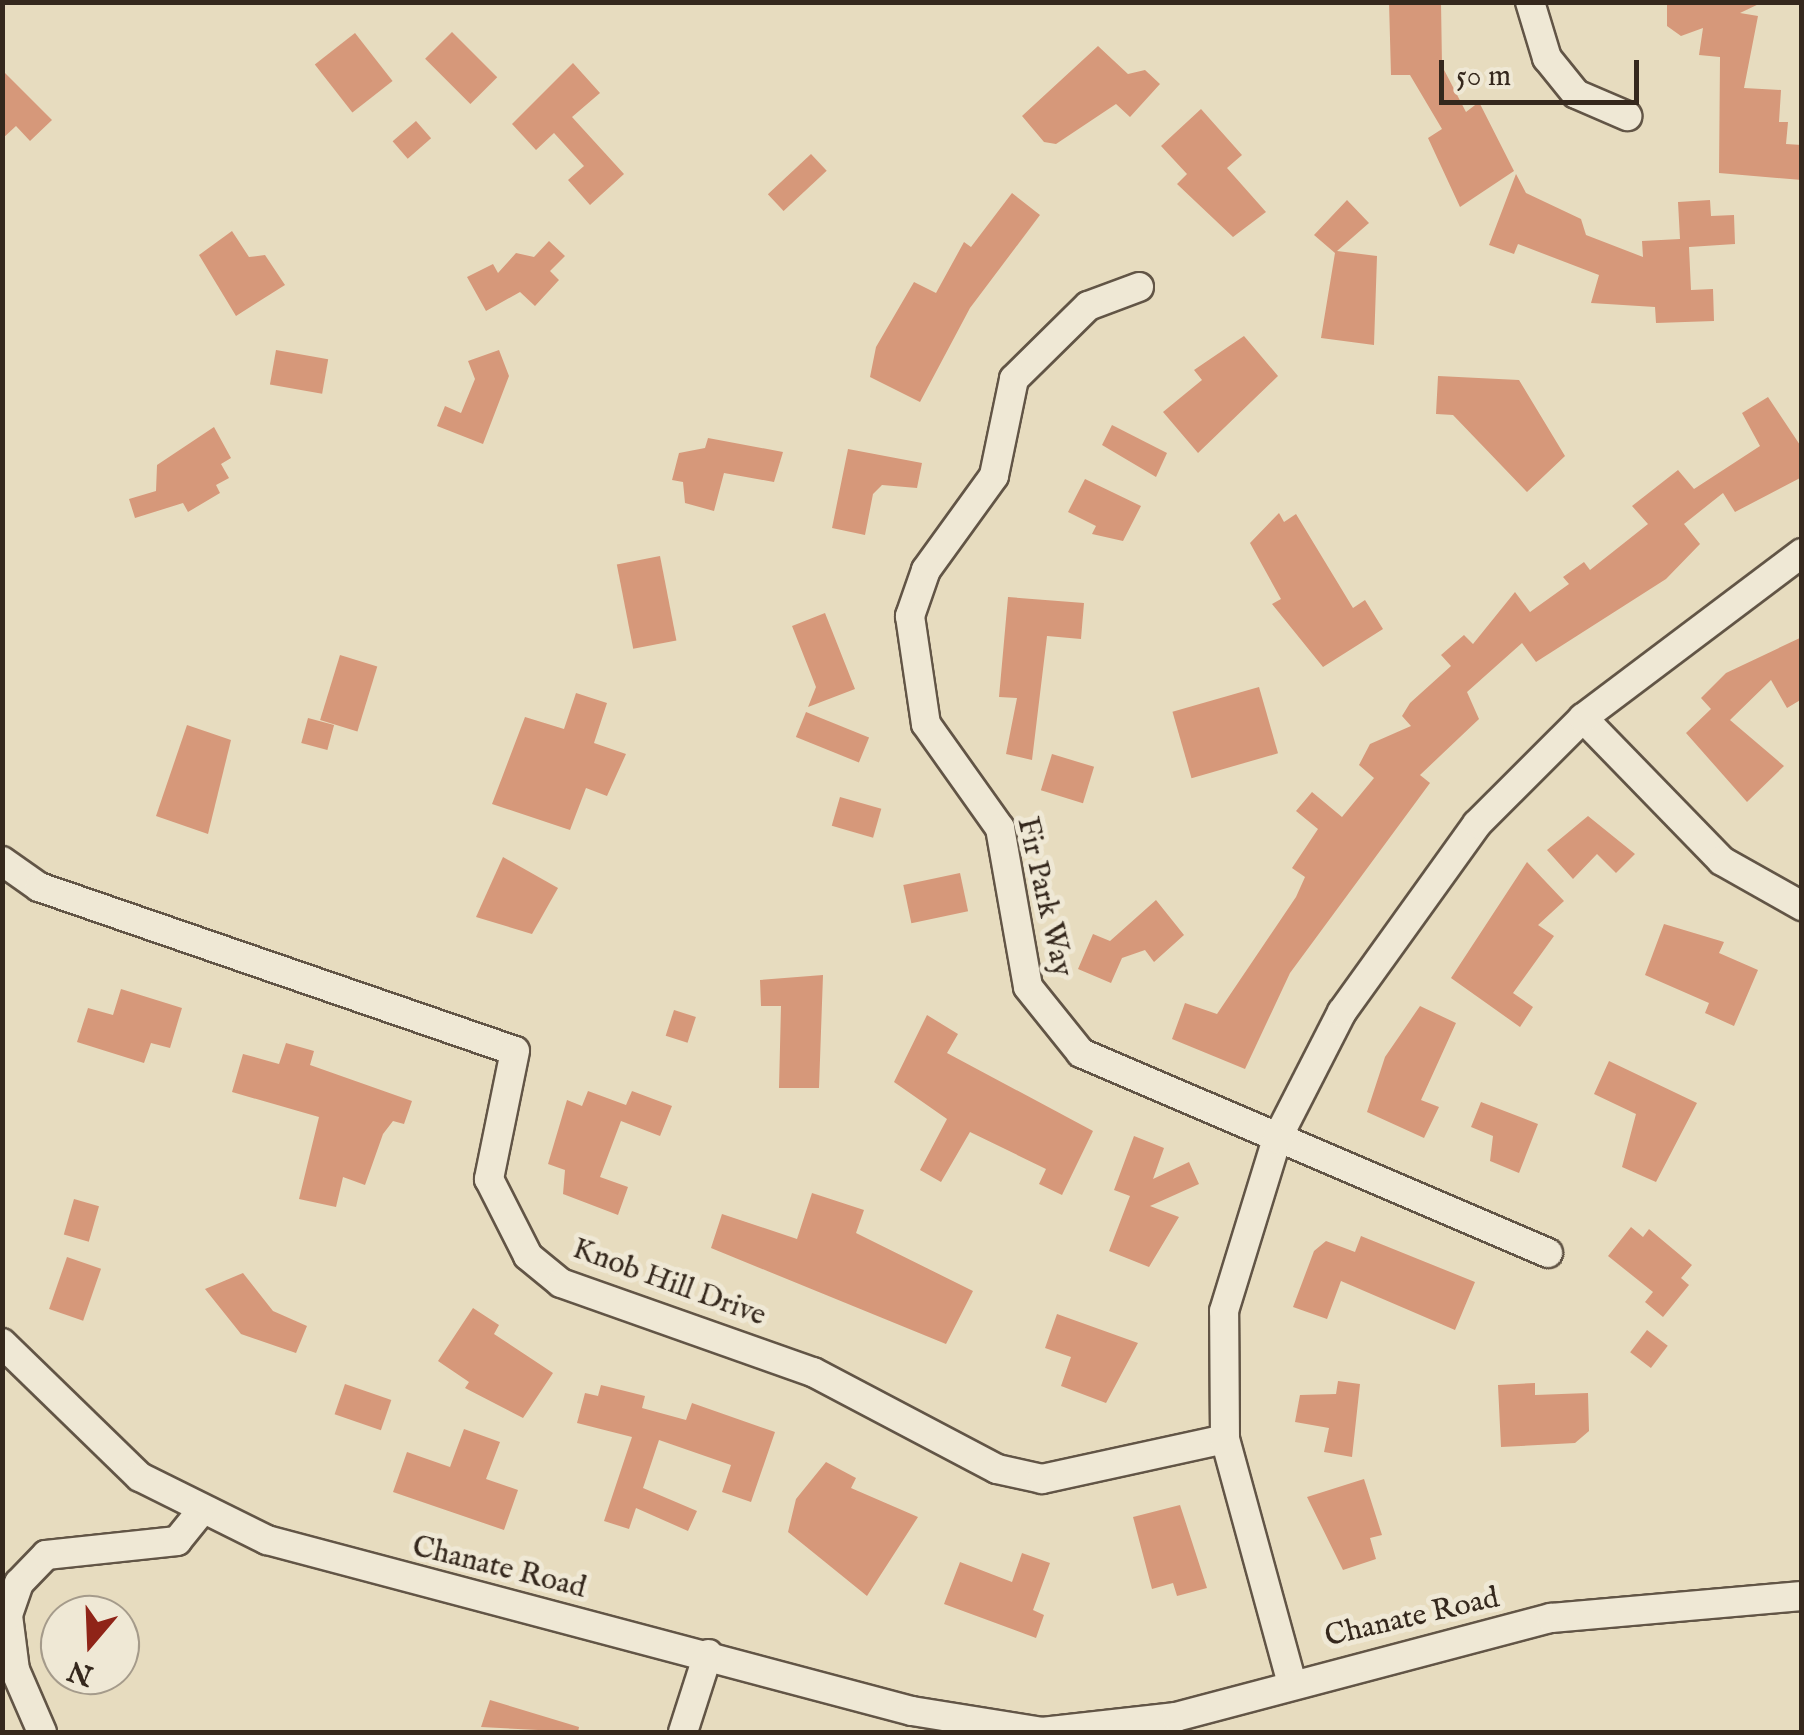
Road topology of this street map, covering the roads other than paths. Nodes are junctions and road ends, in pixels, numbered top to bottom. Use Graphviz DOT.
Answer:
graph roads {
  1 [pos="1530,2"];
  2 [pos="1627,116"];
  3 [pos="1139,287"];
  4 [pos="1802,553"];
  5 [pos="1583,718"];
  6 [pos="2,861"];
  7 [pos="1802,906"];
  8 [pos="1277,1139"];
  9 [pos="1548,1253"];
  10 [pos="2,1343"];
  11 [pos="1225,1438"];
  12 [pos="199,1514"];
  13 [pos="1802,1596"];
  14 [pos="708,1654"];
  15 [pos="1290,1680"];
  16 [pos="42,1732"];
  17 [pos="683,1732"];
  18 [pos="1041,1732"];
  1 -- 2 [label="street"];
  3 -- 8 [label="street, Fir Park Way"];
  4 -- 5 [label="street"];
  5 -- 7 [label="street"];
  5 -- 8 [label="street"];
  6 -- 11 [label="street, Knob Hill Drive"];
  8 -- 9 [label="street, Fir Park Way"];
  8 -- 11 [label="street"];
  10 -- 12 [label="street, Chanate Road"];
  11 -- 15 [label="street"];
  12 -- 14 [label="street, Chanate Road"];
  12 -- 16 [label="street"];
  13 -- 15 [label="street, Chanate Road"];
  14 -- 17 [label="street"];
  14 -- 18 [label="street, Chanate Road"];
  15 -- 18 [label="street, Chanate Road"];
}
